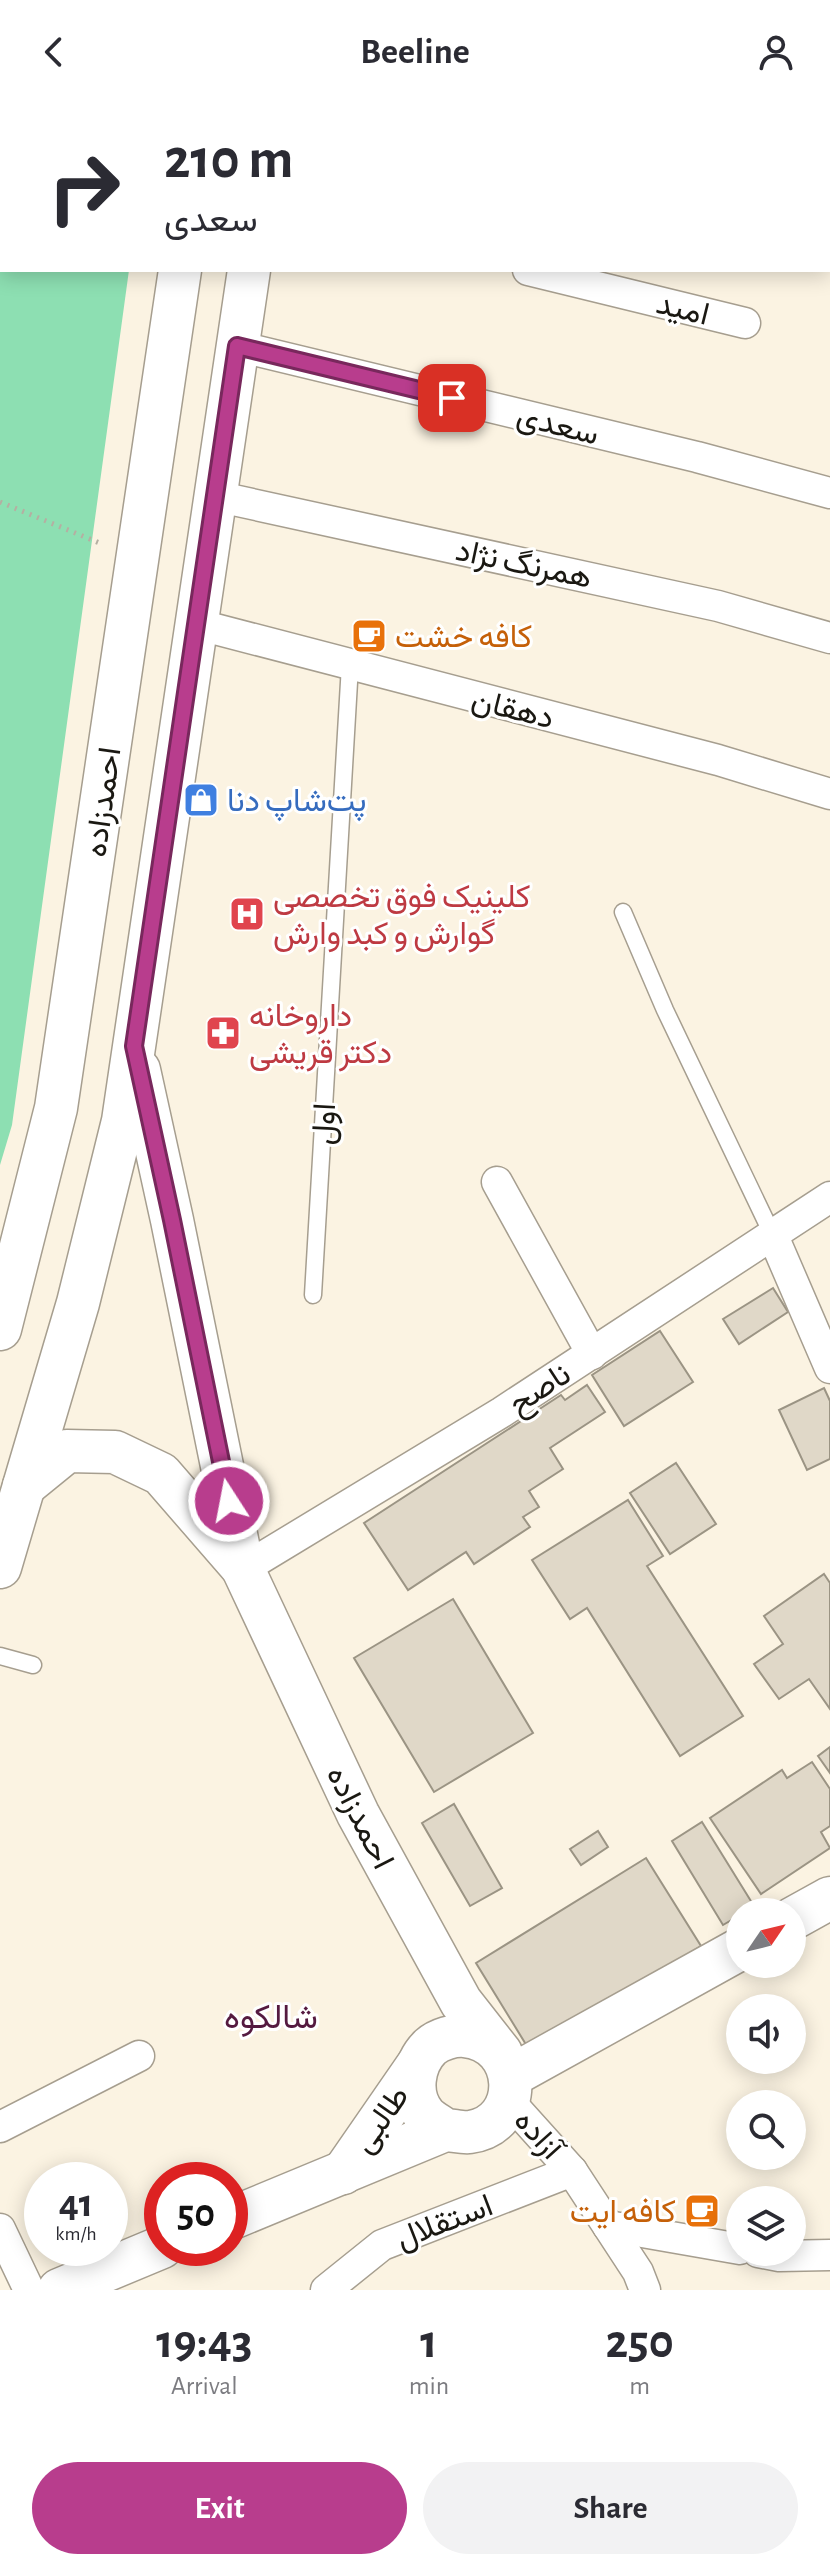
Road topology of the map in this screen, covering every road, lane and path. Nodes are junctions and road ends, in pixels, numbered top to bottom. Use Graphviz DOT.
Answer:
graph roads {
  1 [pos="180,272"];
  2 [pos="249,272"];
  3 [pos="536,272"];
  4 [pos="745,323"];
  5 [pos="237,346"];
  6 [pos="830,493"];
  7 [pos="215,496"];
  8 [pos="0,502"];
  9 [pos="138,558"];
  10 [pos="196,624"];
  11 [pos="830,638"];
  12 [pos="350,665"];
  13 [pos="830,794"];
  14 [pos="623,912"];
  15 [pos="134,1046"];
  16 [pos="497,1182"];
  17 [pos="830,1197"];
  18 [pos="773,1236"];
  19 [pos="313,1295"];
  20 [pos="0,1329"];
  21 [pos="592,1354"];
  22 [pos="830,1368"];
  23 [pos="24,1486"];
  24 [pos="0,1567"];
  25 [pos="243,1569"];
  26 [pos="0,1656"];
  27 [pos="33,1665"];
  28 [pos="830,1898"];
  29 [pos="806,1911"];
  30 [pos="433,1954"];
  31 [pos="726,1957"];
  32 [pos="139,2056"];
  33 [pos="424,2056"];
  34 [pos="507,2077"];
  35 [pos="0,2127"];
  36 [pos="445,2130"];
  37 [pos="572,2171"];
  38 [pos="343,2173"];
  39 [pos="248,2212"];
  40 [pos="608,2226"];
  41 [pos="0,2229"];
  42 [pos="726,2247"];
  43 [pos="144,2255"];
  44 [pos="806,2255"];
  45 [pos="830,2255"];
  46 [pos="29,2290"];
  47 [pos="59,2290"];
  48 [pos="326,2290"];
  49 [pos="645,2290"];
  1 -- 9 [label="main road, احمدزاده"];
  2 -- 5 [label="main road, احمدزاده"];
  3 -- 4 [label="street, امید"];
  5 -- 6 [label="street, سعدی"];
  5 -- 7 [label="main road, احمدزاده"];
  7 -- 10 [label="main road, احمدزاده"];
  7 -- 11 [label="street, همرنگ نژاد"];
  8 -- 9 [label="path"];
  9 -- 20 [label="main road, احمدزاده"];
  10 -- 12 [label="street, دهقان"];
  10 -- 15 [label="main road, احمدزاده"];
  12 -- 13 [label="street, دهقان"];
  12 -- 19 [label="lane, اول"];
  14 -- 18 [label="lane"];
  15 -- 23 [label="main road, احمدزاده"];
  15 -- 25 [label="main road, احمدزاده"];
  16 -- 21 [label="street"];
  17 -- 18 [label="street, ناصح"];
  18 -- 21 [label="street, ناصح"];
  18 -- 22 [label="street"];
  21 -- 25 [label="street, ناصح"];
  23 -- 24 [label="main road, احمدزاده"];
  23 -- 25 [label="main road, احمدزاده"];
  25 -- 30 [label="main road, احمدزاده"];
  26 -- 27 [label="lane"];
  28 -- 29 [label="main road"];
  30 -- 33 [label="main road"];
  30 -- 34 [label="main road, احمدزاده"];
  31 -- 34 [label="main road"];
  32 -- 35 [label="street"];
  33 -- 34 [label="main road"];
  33 -- 36 [label="main road"];
  33 -- 38 [label="main road, طالبی"];
  34 -- 36 [label="main road"];
  34 -- 37 [label="street, آزاده"];
  36 -- 38 [label="main road, طالبی"];
  37 -- 40 [label="street, آزاده"];
  37 -- 48 [label="street, استقلال"];
  38 -- 39 [label="main road, طالبی"];
  40 -- 42 [label="street"];
  40 -- 49 [label="street, آزاده"];
  41 -- 46 [label="street"];
  43 -- 47 [label="main road"];
  44 -- 45 [label="street"];
}
